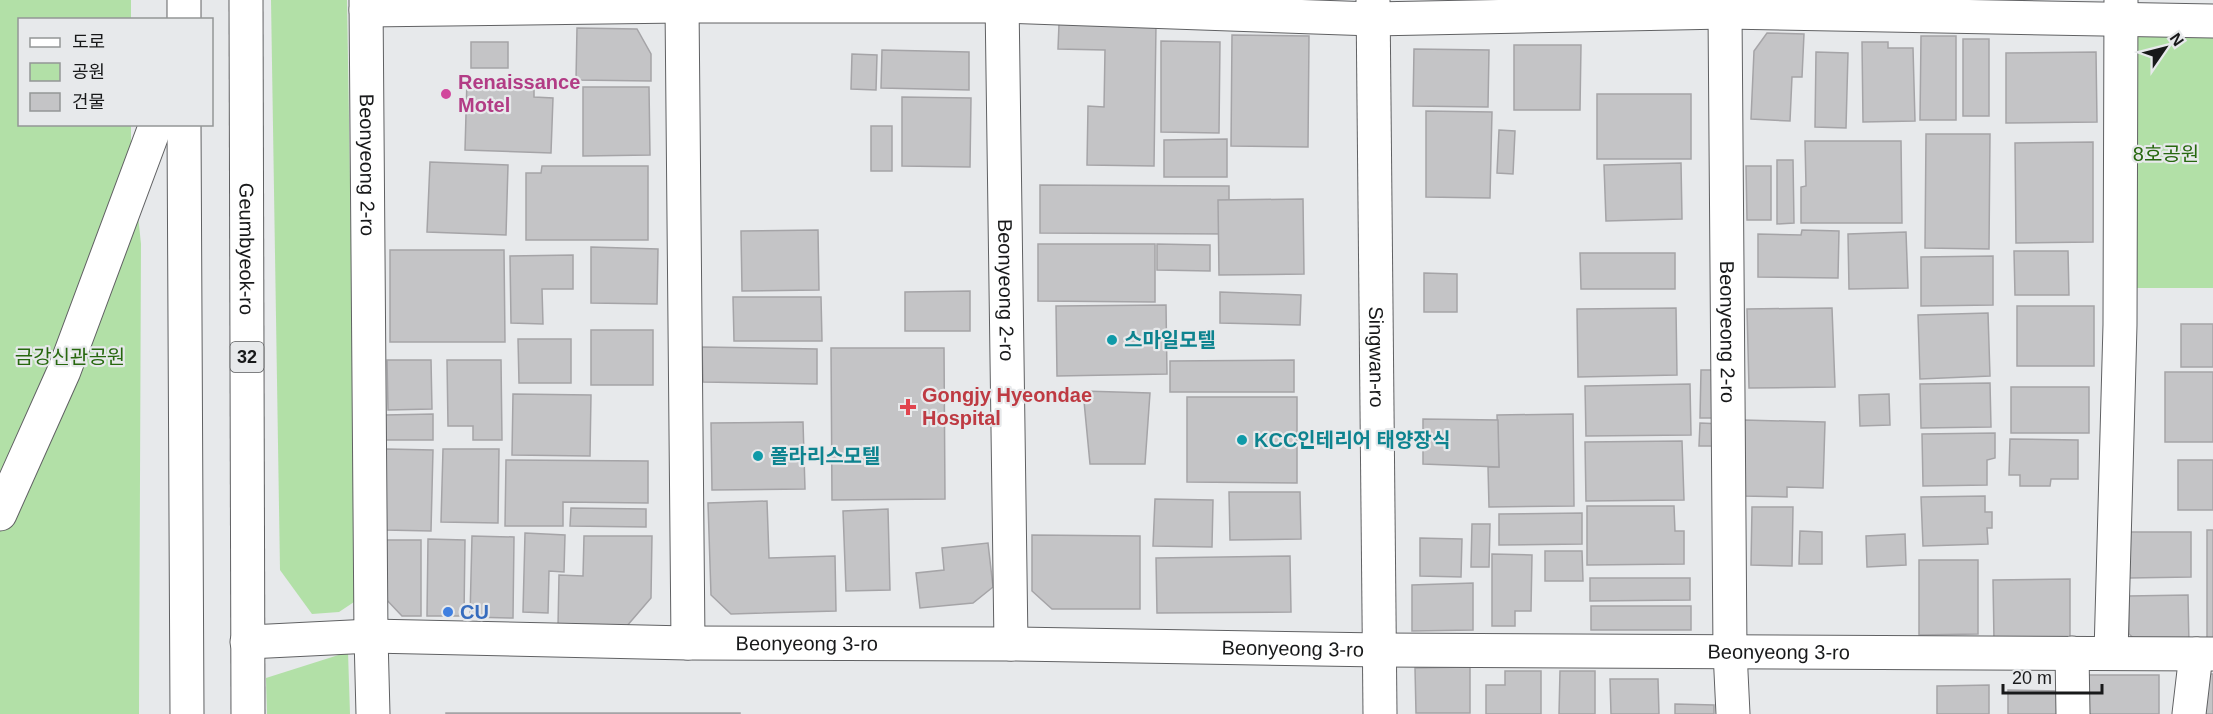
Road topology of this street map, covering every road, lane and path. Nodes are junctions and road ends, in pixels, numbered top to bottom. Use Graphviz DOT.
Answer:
graph roads {
  1 [pos="184,0"];
  2 [pos="246,0"];
  3 [pos="1002,3"];
  4 [pos="366,5"];
  5 [pos="682,6"];
  6 [pos="1373,9"];
  7 [pos="2121,10"];
  8 [pos="1725,12"];
  9 [pos="184,18"];
  10 [pos="2213,21"];
  11 [pos="155,126"];
  12 [pos="184,126"];
  13 [pos="0,514"];
  14 [pos="371,636"];
  15 [pos="247,642"];
  16 [pos="688,643"];
  17 [pos="1011,644"];
  18 [pos="1381,650"];
  19 [pos="1730,651"];
  20 [pos="2072,653"];
  21 [pos="2111,653"];
  22 [pos="2205,654"];
  23 [pos="187,714"];
  24 [pos="248,714"];
  25 [pos="373,714"];
  26 [pos="1380,714"];
  27 [pos="1733,714"];
  28 [pos="2073,714"];
  29 [pos="2189,714"];
  1 -- 9 [label="street"];
  2 -- 15 [label="street, Geumbyeok-ro / 32"];
  3 -- 5 [label="street, Beonyeong 2-ro"];
  3 -- 6 [label="street, Beonyeong 2-ro"];
  3 -- 17 [label="street, Beonyeong 2-ro"];
  4 -- 5 [label="street, Beonyeong 2-ro"];
  4 -- 14 [label="street, Beonyeong 2-ro"];
  5 -- 16 [label="street"];
  6 -- 8 [label="street, Beonyeong 2-ro"];
  6 -- 18 [label="street, Singwan-ro"];
  7 -- 8 [label="street, Beonyeong 2-ro"];
  7 -- 10 [label="street, Beonyeong 2-ro"];
  7 -- 21 [label="street"];
  8 -- 19 [label="street, Beonyeong 2-ro"];
  11 -- 13 [label="street"];
  12 -- 23 [label="street"];
  14 -- 15 [label="street, Beonyeong 3-ro"];
  14 -- 16 [label="street, Beonyeong 3-ro"];
  14 -- 25 [label="street"];
  15 -- 24 [label="street, Geumbyeok-ro / 32"];
  16 -- 17 [label="street, Beonyeong 3-ro"];
  17 -- 18 [label="street, Beonyeong 3-ro"];
  18 -- 19 [label="street, Beonyeong 3-ro"];
  18 -- 26 [label="street, Singwan-ro"];
  19 -- 20 [label="street, Beonyeong 3-ro"];
  19 -- 27 [label="street, Beonyeong 2-ro"];
  20 -- 21 [label="street, Beonyeong 3-ro"];
  20 -- 28 [label="street"];
  21 -- 22 [label="street, Beonyeong 3-ro"];
  22 -- 29 [label="street"];
}
